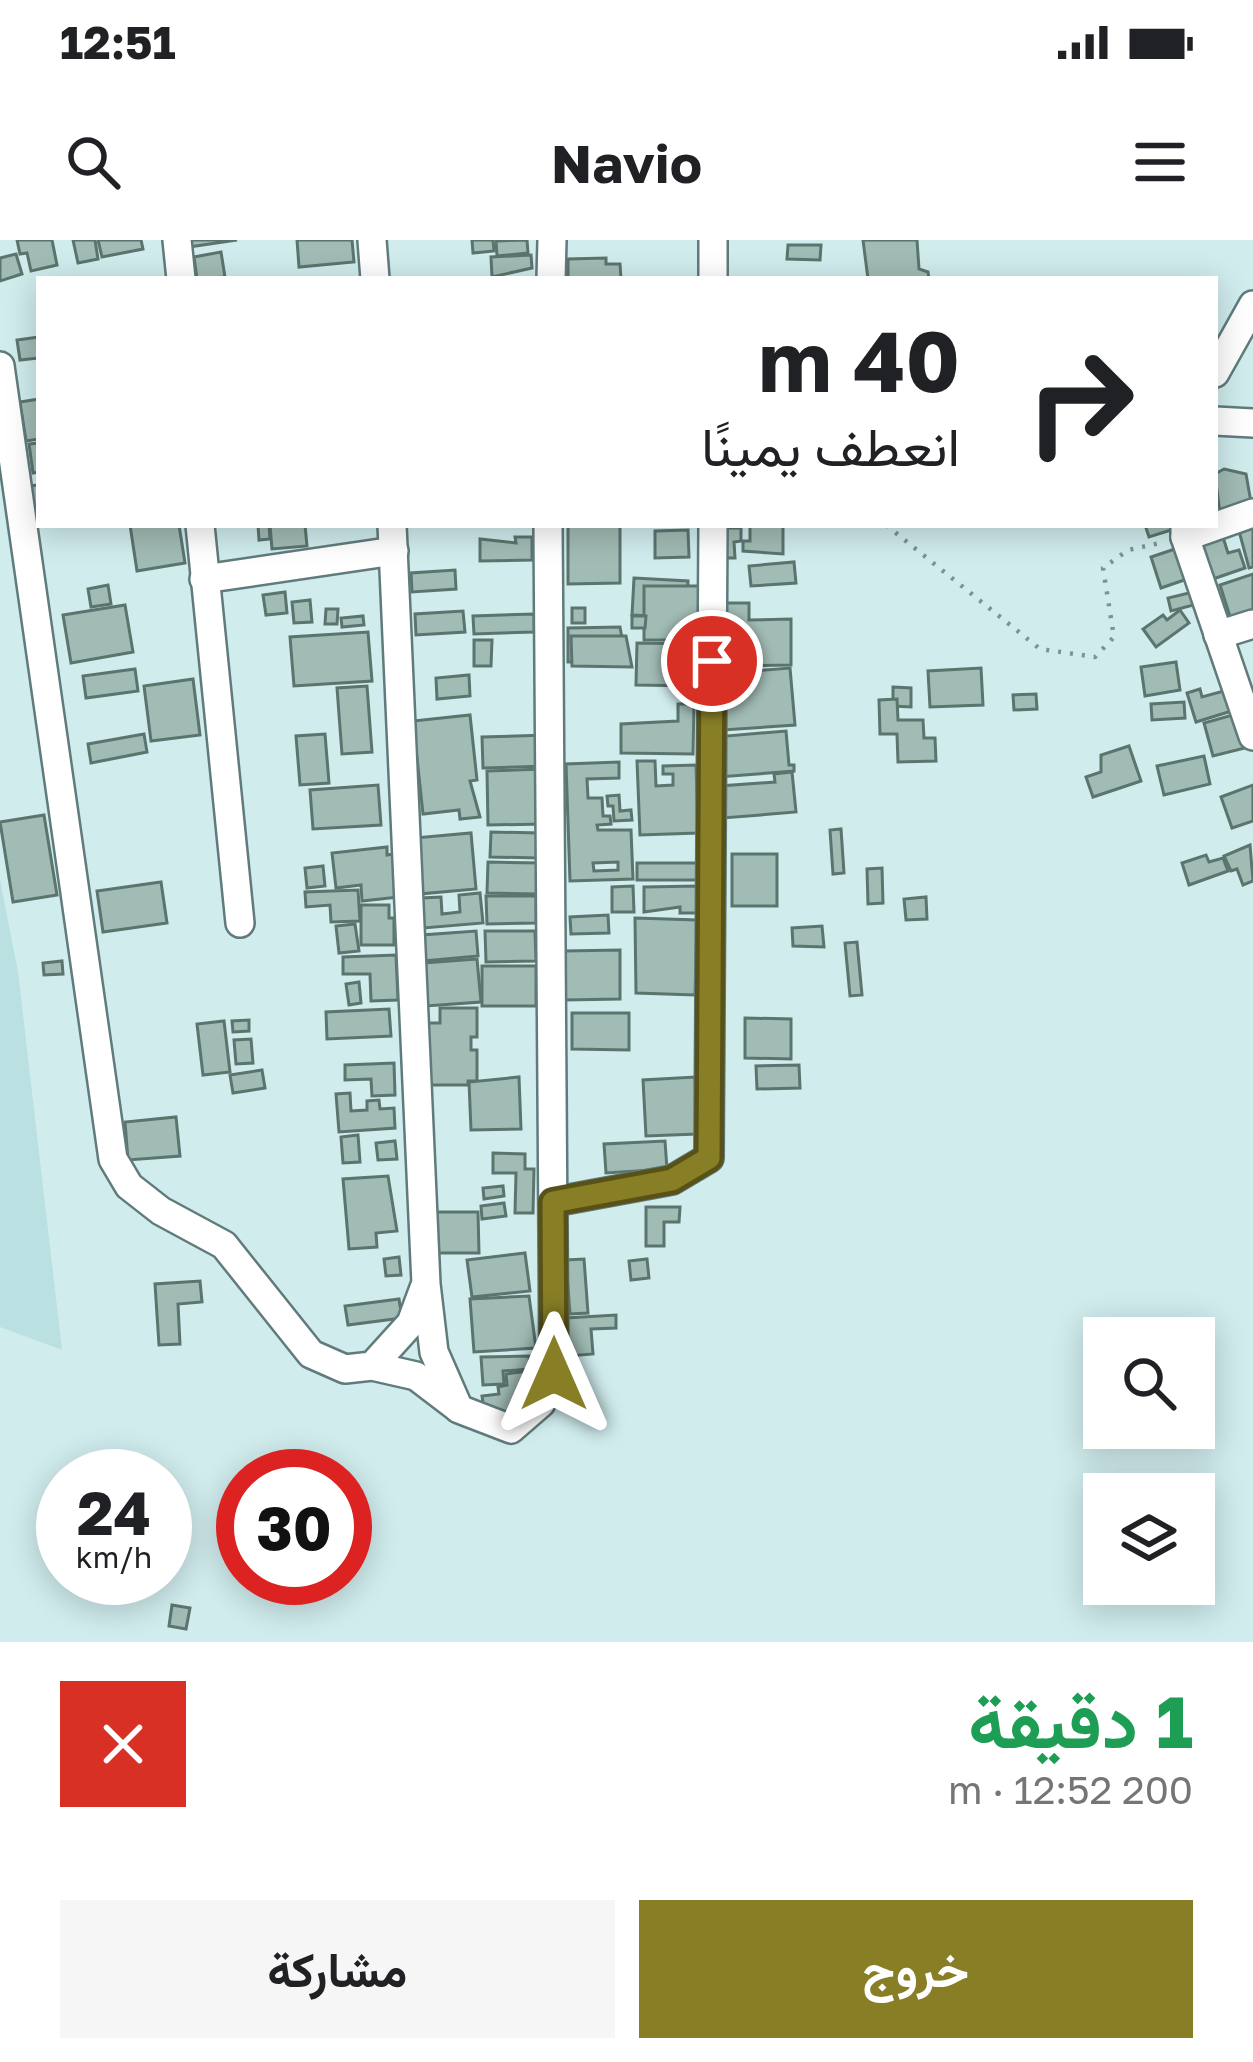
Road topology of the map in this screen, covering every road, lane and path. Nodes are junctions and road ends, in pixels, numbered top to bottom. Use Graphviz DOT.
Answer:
graph roads {
  1 [pos="178,240"];
  2 [pos="372,240"];
  3 [pos="552,240"];
  4 [pos="713,240"];
  5 [pos="181,276"];
  6 [pos="375,276"];
  7 [pos="550,276"];
  8 [pos="713,276"];
  9 [pos="1253,305"];
  10 [pos="0,366"];
  11 [pos="1218,368"];
  12 [pos="1218,421"];
  13 [pos="1253,424"];
  14 [pos="1253,513"];
  15 [pos="1218,522"];
  16 [pos="200,528"];
  17 [pos="548,528"];
  18 [pos="713,528"];
  19 [pos="890,528"];
  20 [pos="1185,531"];
  21 [pos="393,538"];
  22 [pos="204,579"];
  23 [pos="1253,623"];
  24 [pos="1218,635"];
  25 [pos="1253,736"];
  26 [pos="240,923"];
  27 [pos="553,1202"];
  28 [pos="426,1284"];
  29 [pos="372,1366"];
  30 [pos="459,1408"];
  1 -- 5 [label="street"];
  2 -- 6 [label="street"];
  3 -- 7 [label="street"];
  4 -- 8 [label="street"];
  9 -- 11 [label="street"];
  10 -- 29 [label="street"];
  12 -- 13 [label="street"];
  14 -- 15 [label="street"];
  16 -- 22 [label="street"];
  17 -- 27 [label="street"];
  18 -- 27 [label="street"];
  19 -- 20 [label="path"];
  20 -- 24 [label="street"];
  21 -- 22 [label="street"];
  21 -- 28 [label="street"];
  22 -- 26 [label="street"];
  23 -- 24 [label="street"];
  24 -- 25 [label="street"];
  27 -- 30 [label="street"];
  28 -- 29 [label="street"];
  28 -- 30 [label="street"];
  29 -- 30 [label="street"];
}
